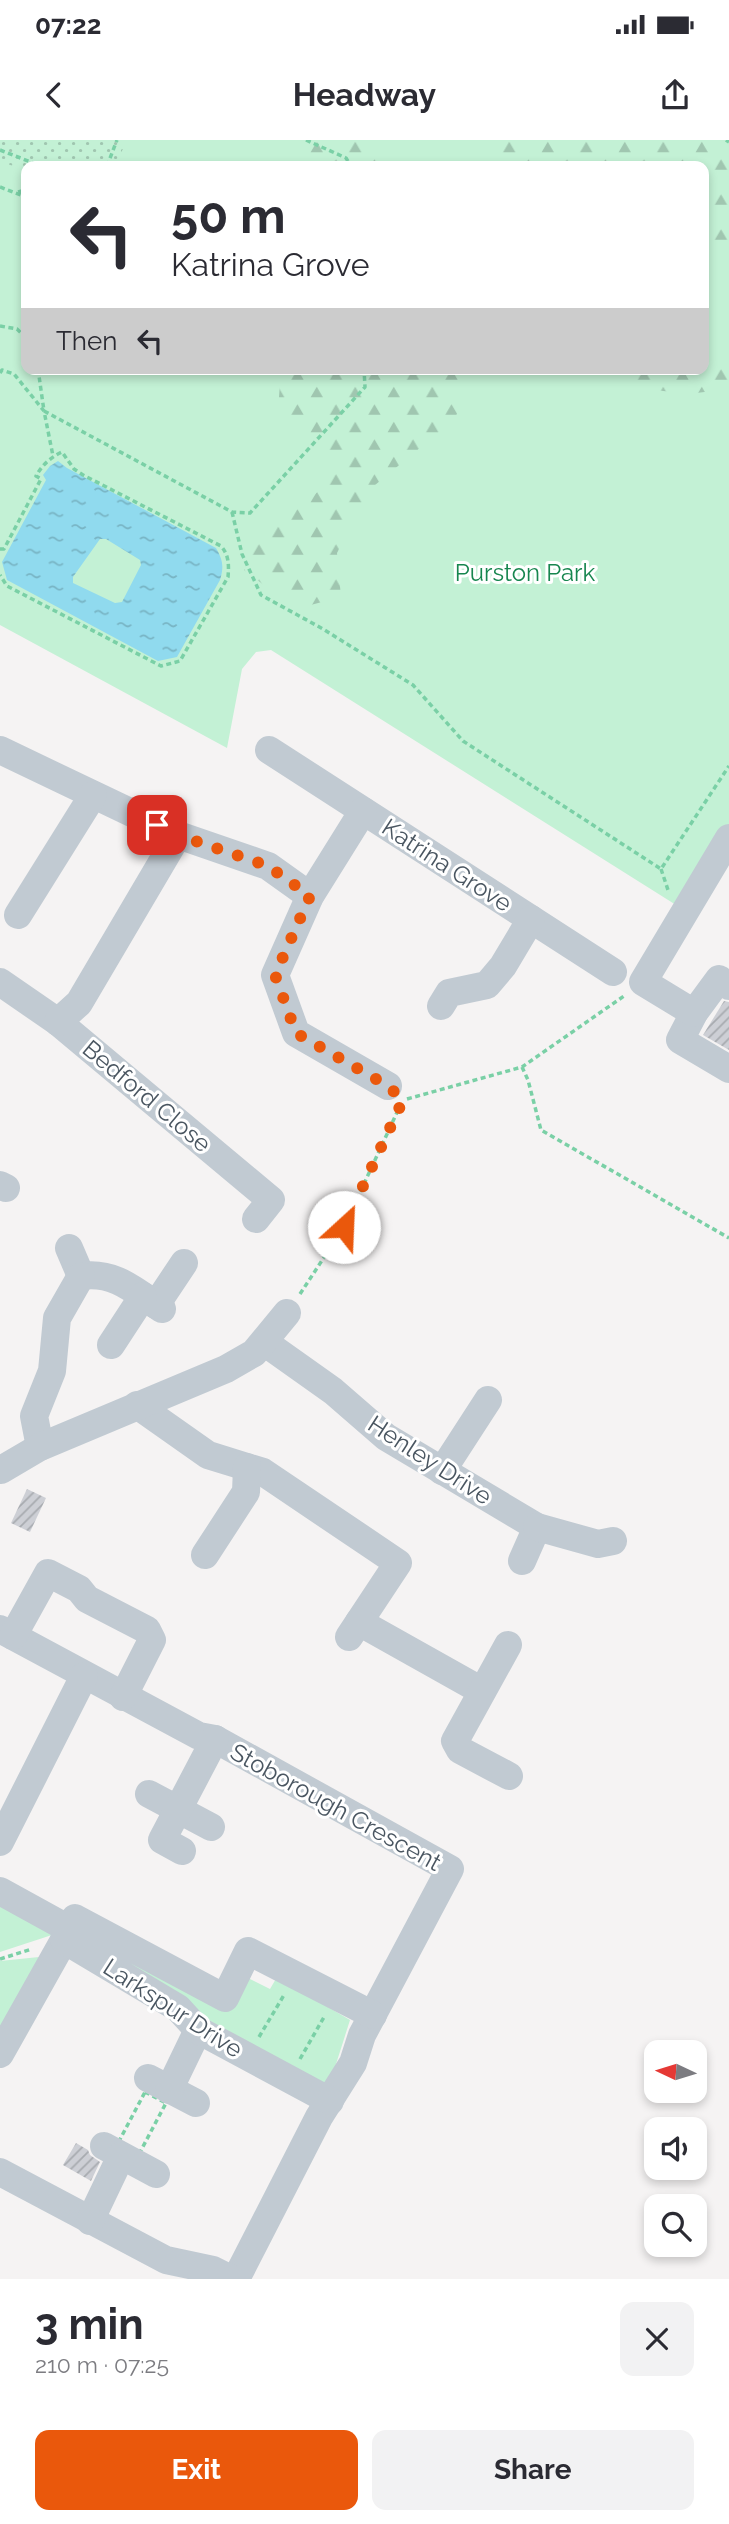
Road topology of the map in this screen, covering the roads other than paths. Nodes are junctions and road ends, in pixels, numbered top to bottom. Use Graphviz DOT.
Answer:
graph roads {
  1 [pos="0,750"];
  2 [pos="269,750"];
  3 [pos="93,794"];
  4 [pos="363,811"];
  5 [pos="178,835"];
  6 [pos="729,838"];
  7 [pos="310,896"];
  8 [pos="18,915"];
  9 [pos="531,919"];
  10 [pos="613,972"];
  11 [pos="0,982"];
  12 [pos="729,986"];
  13 [pos="441,1006"];
  14 [pos="694,1013"];
  15 [pos="58,1022"];
  16 [pos="729,1069"];
  17 [pos="388,1086"];
  18 [pos="256,1219"];
  19 [pos="69,1248"];
  20 [pos="184,1264"];
  21 [pos="80,1276"];
  22 [pos="153,1303"];
  23 [pos="287,1313"];
  24 [pos="264,1342"];
  25 [pos="111,1345"];
  26 [pos="488,1401"];
  27 [pos="137,1405"];
  28 [pos="40,1447"];
  29 [pos="247,1467"];
  30 [pos="0,1471"];
  31 [pos="442,1471"];
  32 [pos="537,1527"];
  33 [pos="613,1541"];
  34 [pos="205,1555"];
  35 [pos="522,1561"];
  36 [pos="5,1636"];
  37 [pos="508,1645"];
  38 [pos="84,1676"];
  39 [pos="482,1691"];
  40 [pos="123,1697"];
  41 [pos="215,1739"];
  42 [pos="509,1776"];
  43 [pos="149,1794"];
  44 [pos="178,1809"];
  45 [pos="211,1827"];
  46 [pos="0,1842"];
  47 [pos="182,1851"];
  48 [pos="0,1891"];
  49 [pos="66,1935"];
  50 [pos="373,2015"];
  51 [pos="198,2030"];
  52 [pos="0,2054"];
  53 [pos="330,2101"];
  54 [pos="197,2103"];
  55 [pos="0,2172"];
  56 [pos="156,2174"];
  57 [pos="90,2221"];
  58 [pos="162,2269"];
  59 [pos="234,2279"];
  1 -- 3 [label="street"];
  2 -- 4 [label="street, Katrina Grove"];
  3 -- 5 [label="street"];
  3 -- 8 [label="street"];
  4 -- 7 [label="street, Katrina Grove"];
  4 -- 9 [label="street, Katrina Grove"];
  5 -- 7 [label="street"];
  5 -- 15 [label="street"];
  6 -- 14 [label="street"];
  7 -- 17 [label="street, Katrina Grove"];
  9 -- 10 [label="street, Katrina Grove"];
  9 -- 13 [label="street, Katrina Grove"];
  11 -- 15 [label="street, Bedford Close"];
  12 -- 14 [label="street"];
  14 -- 16 [label="street"];
  15 -- 18 [label="street, Bedford Close"];
  19 -- 21 [label="street"];
  20 -- 22 [label="street"];
  21 -- 22 [label="street"];
  21 -- 28 [label="street"];
  22 -- 25 [label="street"];
  23 -- 24 [label="street"];
  24 -- 27 [label="street"];
  24 -- 31 [label="street, Henley Drive"];
  26 -- 31 [label="street"];
  27 -- 28 [label="street"];
  27 -- 29 [label="street"];
  28 -- 30 [label="street"];
  29 -- 34 [label="street"];
  29 -- 39 [label="street"];
  31 -- 32 [label="street, Henley Drive"];
  32 -- 33 [label="street, Henley Drive"];
  32 -- 35 [label="street"];
  36 -- 38 [label="street, Stoborough Crescent"];
  36 -- 40 [label="street"];
  37 -- 39 [label="street"];
  38 -- 40 [label="street, Stoborough Crescent"];
  38 -- 46 [label="street"];
  39 -- 42 [label="street"];
  40 -- 41 [label="street, Stoborough Crescent"];
  41 -- 44 [label="street"];
  41 -- 50 [label="street, Stoborough Crescent"];
  43 -- 44 [label="street"];
  44 -- 45 [label="street"];
  44 -- 47 [label="street"];
  48 -- 49 [label="street, Larkspur Drive"];
  49 -- 50 [label="street"];
  49 -- 51 [label="street, Larkspur Drive"];
  49 -- 52 [label="street"];
  50 -- 53 [label="street, Stoborough Crescent"];
  51 -- 53 [label="street, Larkspur Drive"];
  51 -- 54 [label="street"];
  53 -- 59 [label="street, Stoborough Crescent"];
  55 -- 57 [label="street, Stoborough Crescent"];
  56 -- 57 [label="street"];
  57 -- 58 [label="street, Stoborough Crescent"];
  58 -- 59 [label="street, Stoborough Crescent"];
}
